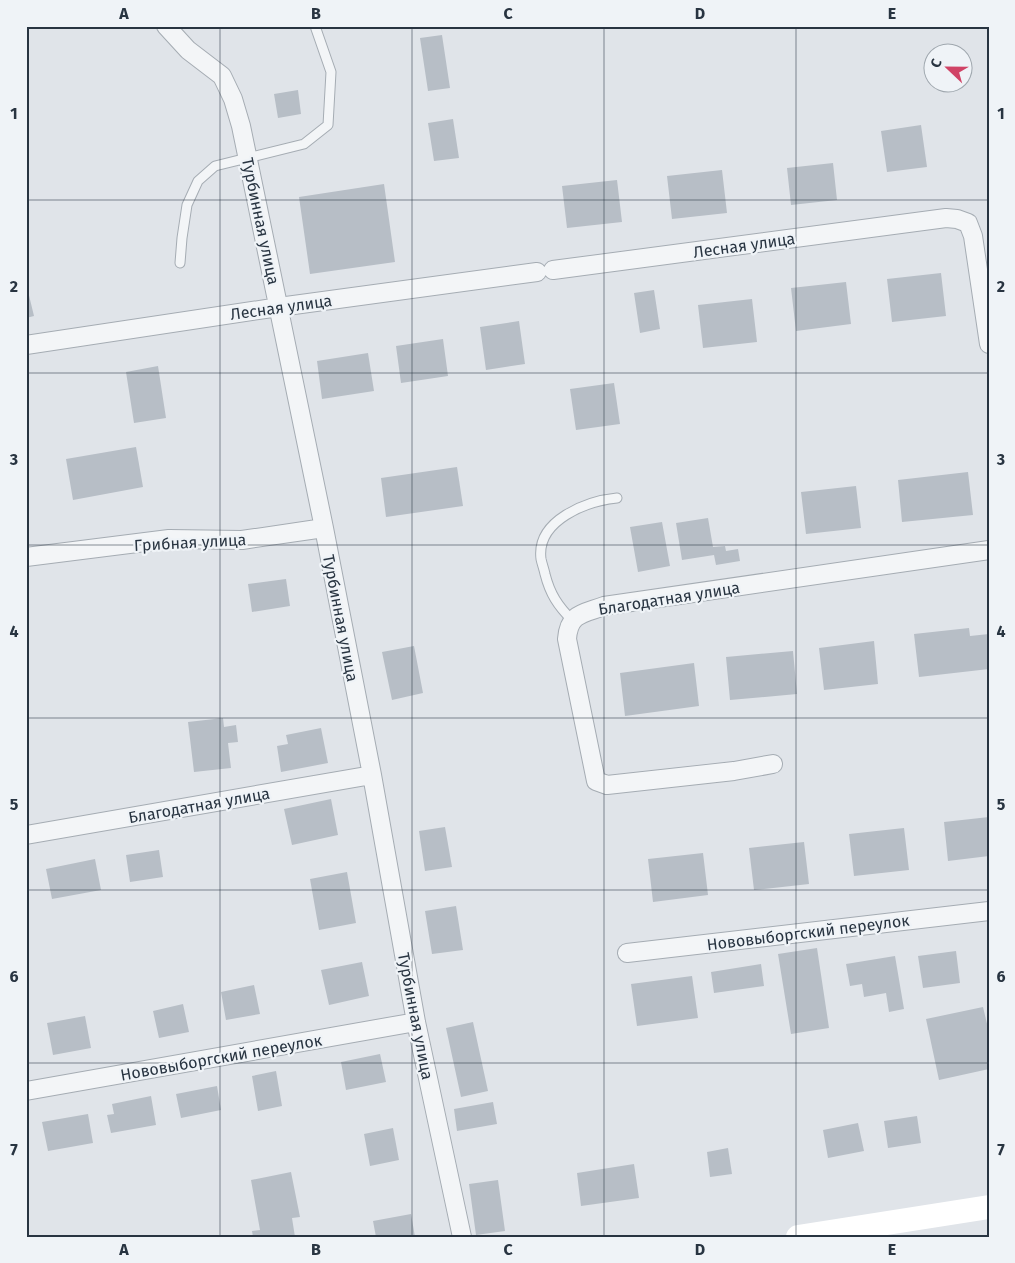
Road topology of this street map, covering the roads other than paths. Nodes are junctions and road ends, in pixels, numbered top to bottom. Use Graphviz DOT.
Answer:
graph roads {
  1 [pos="166,26"];
  2 [pos="315,26"];
  3 [pos="248,158"];
  4 [pos="180,263"];
  5 [pos="279,307"];
  6 [pos="989,344"];
  7 [pos="26,345"];
  8 [pos="617,498"];
  9 [pos="324,528"];
  10 [pos="989,550"];
  11 [pos="26,557"];
  12 [pos="572,620"];
  13 [pos="773,764"];
  14 [pos="372,775"];
  15 [pos="26,835"];
  16 [pos="989,912"];
  17 [pos="627,953"];
  18 [pos="416,1022"];
  19 [pos="26,1091"];
  20 [pos="989,1207"];
  21 [pos="462,1237"];
  22 [pos="798,1237"];
  1 -- 3 [label="street, Турбинная улица"];
  2 -- 3 [label="lane"];
  3 -- 4 [label="lane"];
  3 -- 5 [label="street, Турбинная улица"];
  5 -- 6 [label="street, Лесная улица"];
  5 -- 7 [label="street, Лесная улица"];
  5 -- 9 [label="street, Турбинная улица"];
  8 -- 12 [label="lane"];
  9 -- 11 [label="street, Грибная улица"];
  9 -- 14 [label="street, Турбинная улица"];
  10 -- 12 [label="street, Благодатная улица"];
  12 -- 13 [label="street"];
  14 -- 15 [label="street, Благодатная улица"];
  14 -- 18 [label="street, Турбинная улица"];
  16 -- 17 [label="street, Нововыборгский переулок"];
  18 -- 19 [label="street, Нововыборгский переулок"];
  18 -- 21 [label="street, Турбинная улица"];
  20 -- 22 [label="street"];
}
